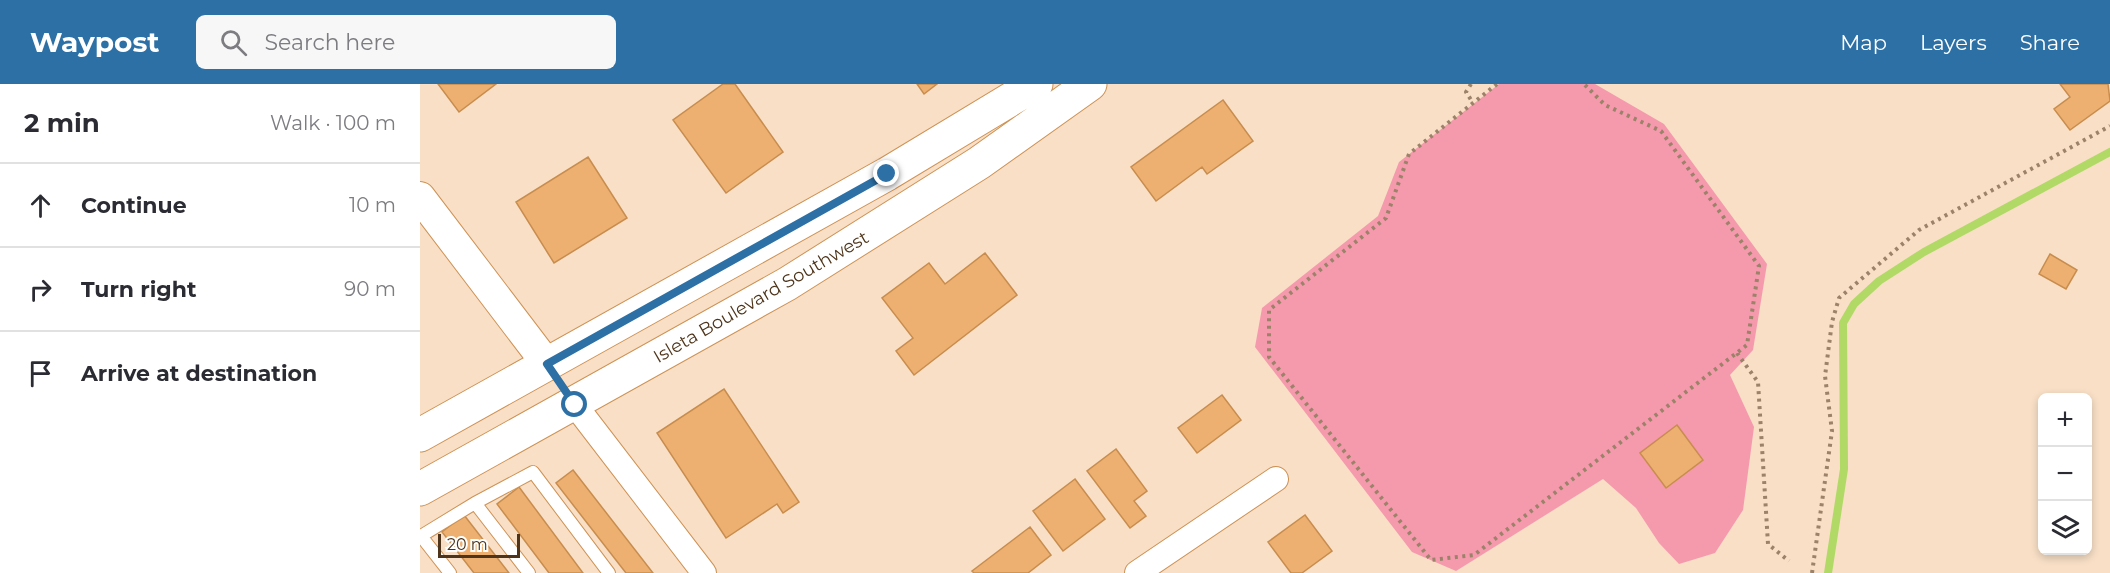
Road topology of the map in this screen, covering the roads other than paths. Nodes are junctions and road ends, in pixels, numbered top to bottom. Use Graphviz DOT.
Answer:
graph roads {
  1 [pos="1034,84"];
  2 [pos="1089,84"];
  3 [pos="420,197"];
  4 [pos="547,364"];
  5 [pos="575,405"];
  6 [pos="420,435"];
  7 [pos="1276,478"];
  8 [pos="420,489"];
  9 [pos="475,503"];
  10 [pos="421,535"];
  11 [pos="450,573"];
  12 [pos="529,573"];
  13 [pos="609,573"];
  14 [pos="704,573"];
  15 [pos="1137,573"];
  1 -- 4 [label="main road"];
  2 -- 5 [label="main road, Isleta Boulevard Southwest"];
  3 -- 4 [label="street"];
  4 -- 5 [label="main road"];
  4 -- 6 [label="main road"];
  5 -- 8 [label="main road, Isleta Boulevard Southwest"];
  5 -- 14 [label="street"];
  7 -- 15 [label="street"];
  9 -- 10 [label="lane"];
  9 -- 12 [label="lane"];
  9 -- 13 [label="lane"];
  10 -- 11 [label="lane"];
}
